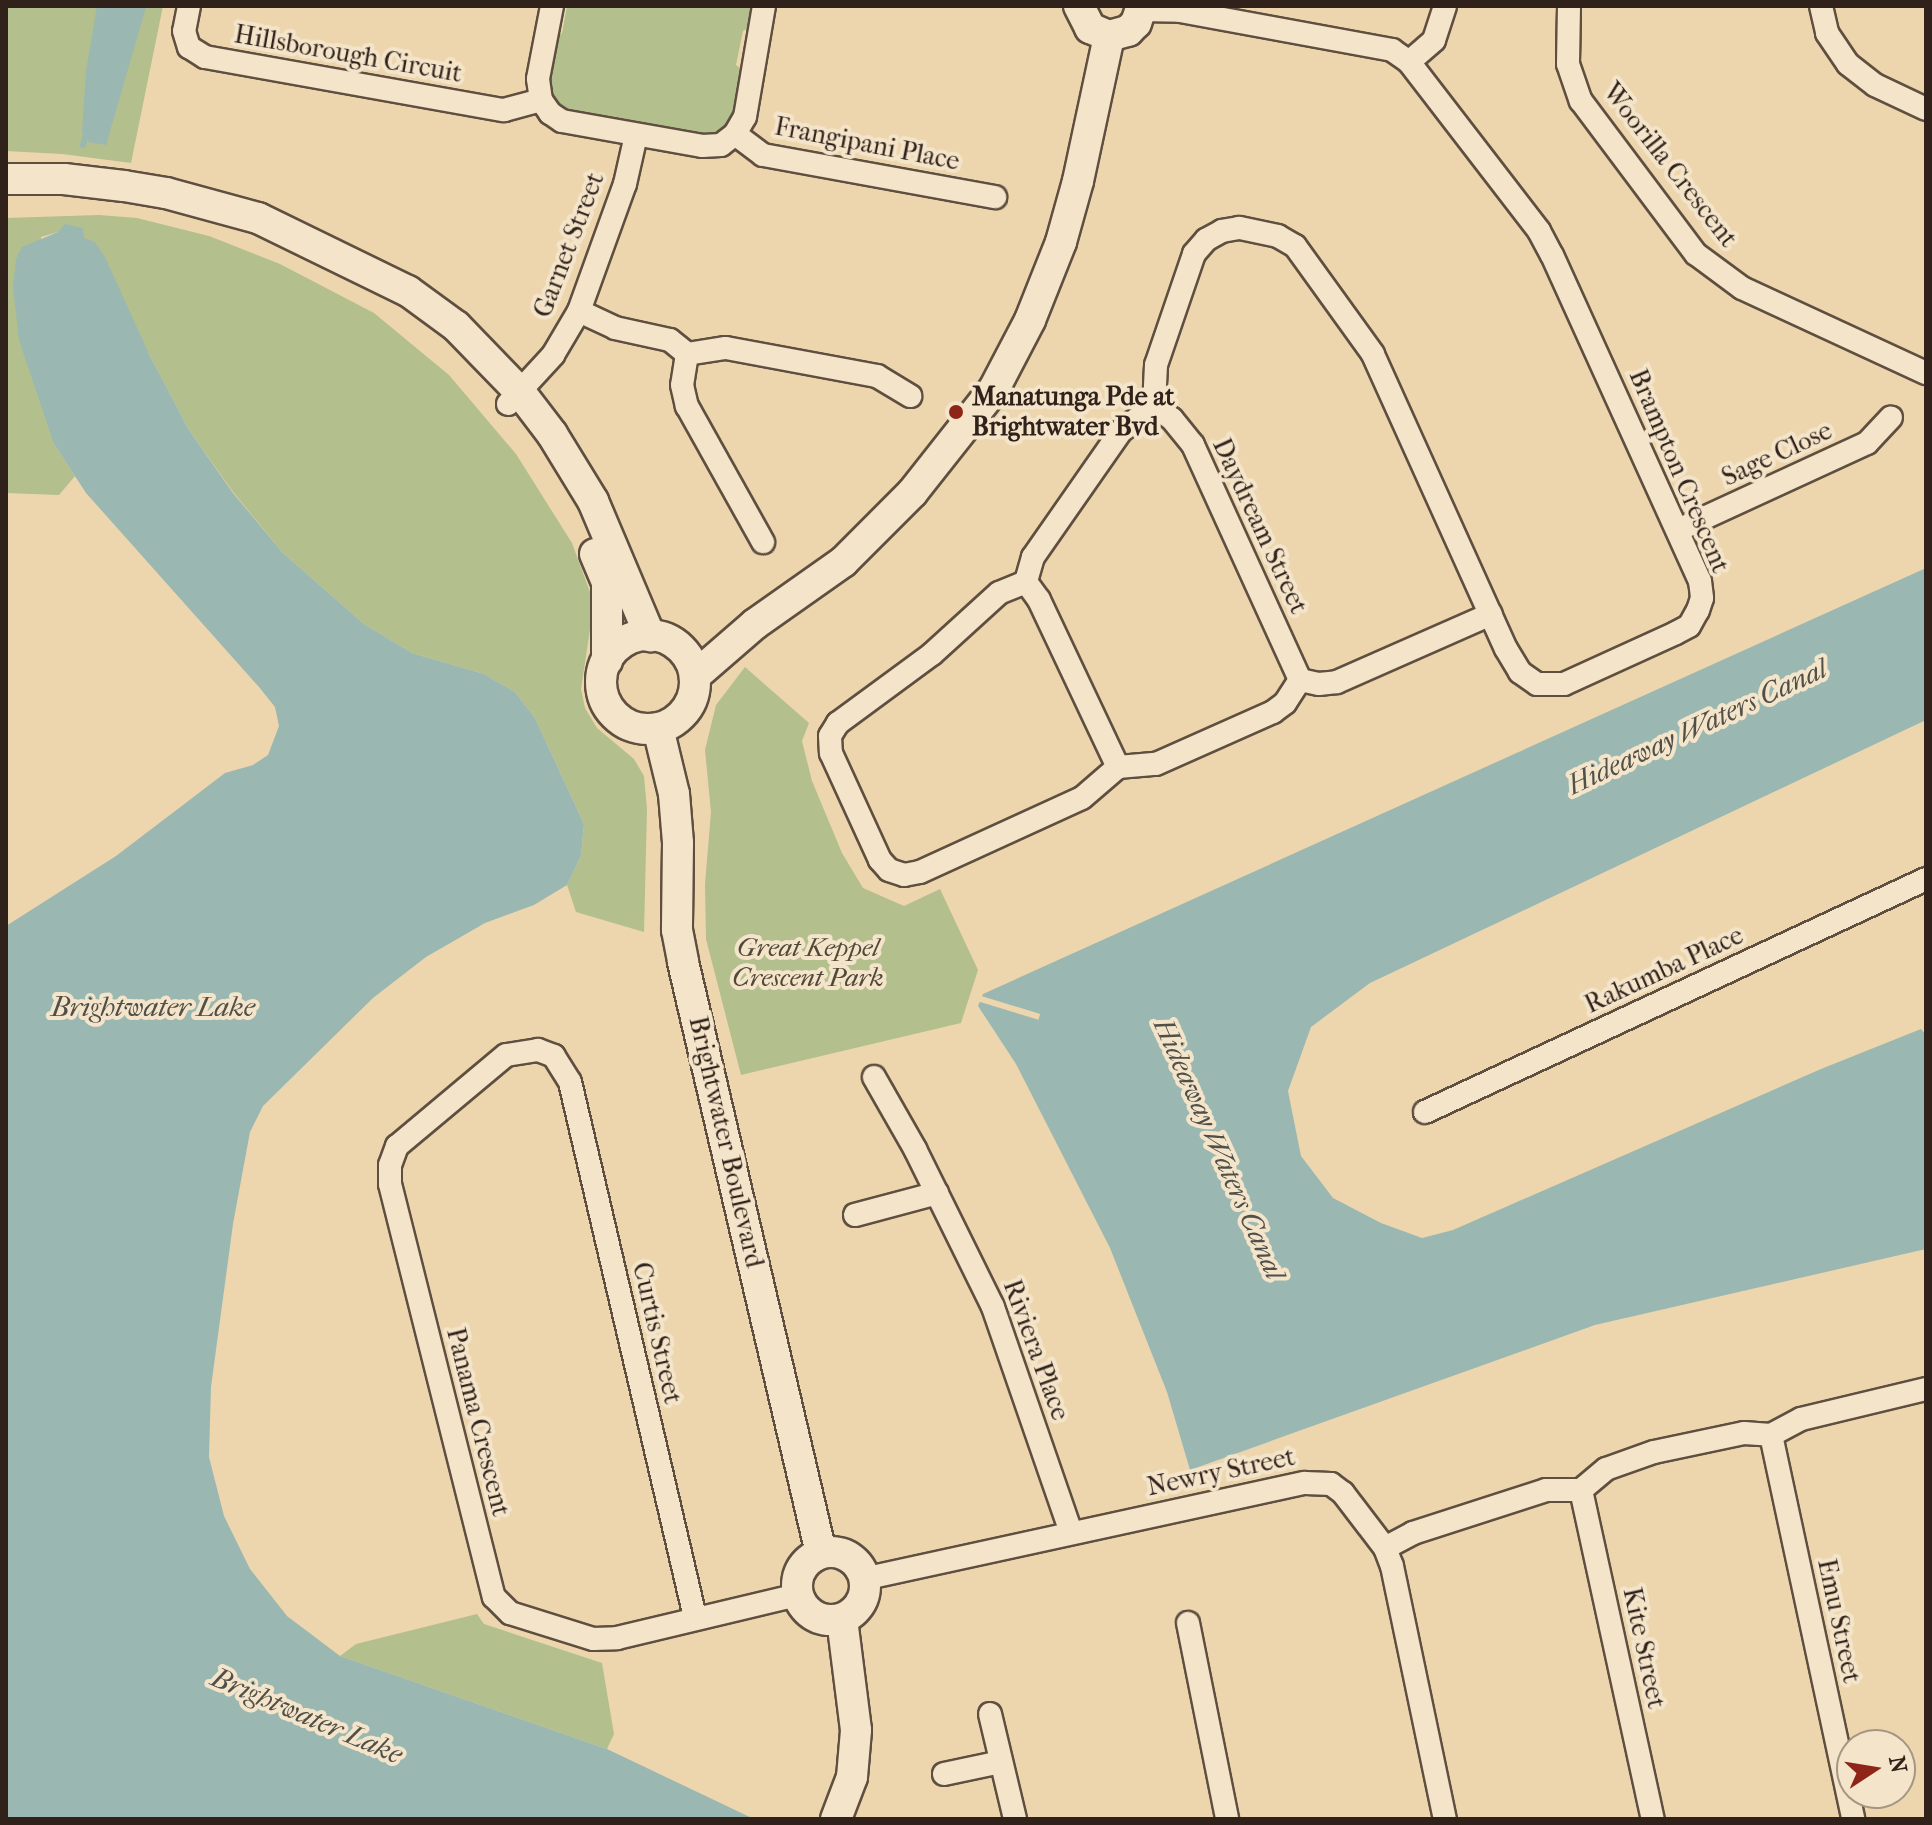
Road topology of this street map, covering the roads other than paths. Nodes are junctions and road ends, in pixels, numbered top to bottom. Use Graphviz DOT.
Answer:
graph roads {
  1 [pos="189,6"];
  2 [pos="552,6"];
  3 [pos="764,6"];
  4 [pos="1079,6"];
  5 [pos="1445,6"];
  6 [pos="1569,6"];
  7 [pos="1821,6"];
  8 [pos="1142,8"];
  9 [pos="1243,14"];
  10 [pos="1109,36"];
  11 [pos="1409,62"];
  12 [pos="541,100"];
  13 [pos="1926,109"];
  14 [pos="735,134"];
  15 [pos="636,135"];
  16 [pos="6,179"];
  17 [pos="995,197"];
  18 [pos="579,311"];
  19 [pos="687,354"];
  20 [pos="1926,373"];
  21 [pos="910,396"];
  22 [pos="514,398"];
  23 [pos="1154,406"];
  24 [pos="1891,417"];
  25 [pos="1678,530"];
  26 [pos="763,542"];
  27 [pos="1026,582"];
  28 [pos="1491,614"];
  29 [pos="755,624"];
  30 [pos="661,638"];
  31 [pos="607,661"];
  32 [pos="695,676"];
  33 [pos="1300,680"];
  34 [pos="658,728"];
  35 [pos="1118,767"];
  36 [pos="1926,879"];
  37 [pos="561,1064"];
  38 [pos="874,1077"];
  39 [pos="1425,1112"];
  40 [pos="937,1193"];
  41 [pos="855,1215"];
  42 [pos="1926,1389"];
  43 [pos="1771,1435"];
  44 [pos="1581,1490"];
  45 [pos="1071,1532"];
  46 [pos="1385,1548"];
  47 [pos="821,1553"];
  48 [pos="863,1579"];
  49 [pos="798,1595"];
  50 [pos="695,1617"];
  51 [pos="842,1619"];
  52 [pos="1188,1623"];
  53 [pos="990,1714"];
  54 [pos="1001,1762"];
  55 [pos="944,1774"];
  56 [pos="836,1819"];
  57 [pos="1015,1819"];
  58 [pos="1227,1819"];
  59 [pos="1445,1819"];
  60 [pos="1653,1819"];
  61 [pos="1853,1819"];
  1 -- 12 [label="street, Hillsborough Circuit"];
  2 -- 12 [label="street"];
  3 -- 14 [label="street"];
  4 -- 10 [label="street"];
  5 -- 11 [label="street"];
  6 -- 20 [label="street, Woorilla Crescent"];
  7 -- 13 [label="street"];
  8 -- 9 [label="street, Brampton Crescent"];
  8 -- 10 [label="street"];
  9 -- 11 [label="street, Brampton Crescent"];
  10 -- 29 [label="street"];
  11 -- 25 [label="street, Brampton Crescent"];
  12 -- 15 [label="street"];
  14 -- 15 [label="street"];
  14 -- 17 [label="street, Frangipani Place"];
  15 -- 18 [label="street, Garnet Street"];
  16 -- 22 [label="street"];
  18 -- 19 [label="street"];
  18 -- 22 [label="street, Garnet Street"];
  19 -- 21 [label="street"];
  19 -- 26 [label="street"];
  22 -- 30 [label="street"];
  22 -- 31 [label="street"];
  23 -- 27 [label="street"];
  23 -- 28 [label="street, Brampton Crescent"];
  23 -- 33 [label="street, Daydream Street"];
  24 -- 25 [label="street, Sage Close"];
  25 -- 28 [label="street, Brampton Crescent"];
  27 -- 35 [label="street"];
  27 -- 35 [label="street"];
  28 -- 33 [label="street"];
  29 -- 30 [label="street"];
  29 -- 32 [label="street"];
  30 -- 31 [label="street"];
  30 -- 32 [label="street"];
  31 -- 34 [label="street"];
  32 -- 34 [label="street"];
  33 -- 35 [label="street"];
  34 -- 47 [label="street, Brightwater Boulevard"];
  36 -- 39 [label="street, Rakumba Place"];
  37 -- 50 [label="street, Curtis Street"];
  37 -- 50 [label="street, Panama Crescent"];
  38 -- 40 [label="street, Riviera Place"];
  40 -- 41 [label="street"];
  40 -- 45 [label="street, Riviera Place"];
  42 -- 43 [label="street"];
  43 -- 44 [label="street"];
  43 -- 61 [label="street, Emu Street"];
  44 -- 46 [label="street"];
  44 -- 60 [label="street, Kite Street"];
  45 -- 46 [label="street, Newry Street"];
  45 -- 48 [label="street, Newry Street"];
  46 -- 59 [label="street, Newry Street"];
  47 -- 48 [label="street"];
  47 -- 49 [label="street"];
  48 -- 51 [label="street"];
  49 -- 50 [label="street, Panama Crescent"];
  49 -- 51 [label="street"];
  51 -- 56 [label="street"];
  52 -- 58 [label="street"];
  53 -- 54 [label="street"];
  54 -- 55 [label="street"];
  54 -- 57 [label="street"];
}
